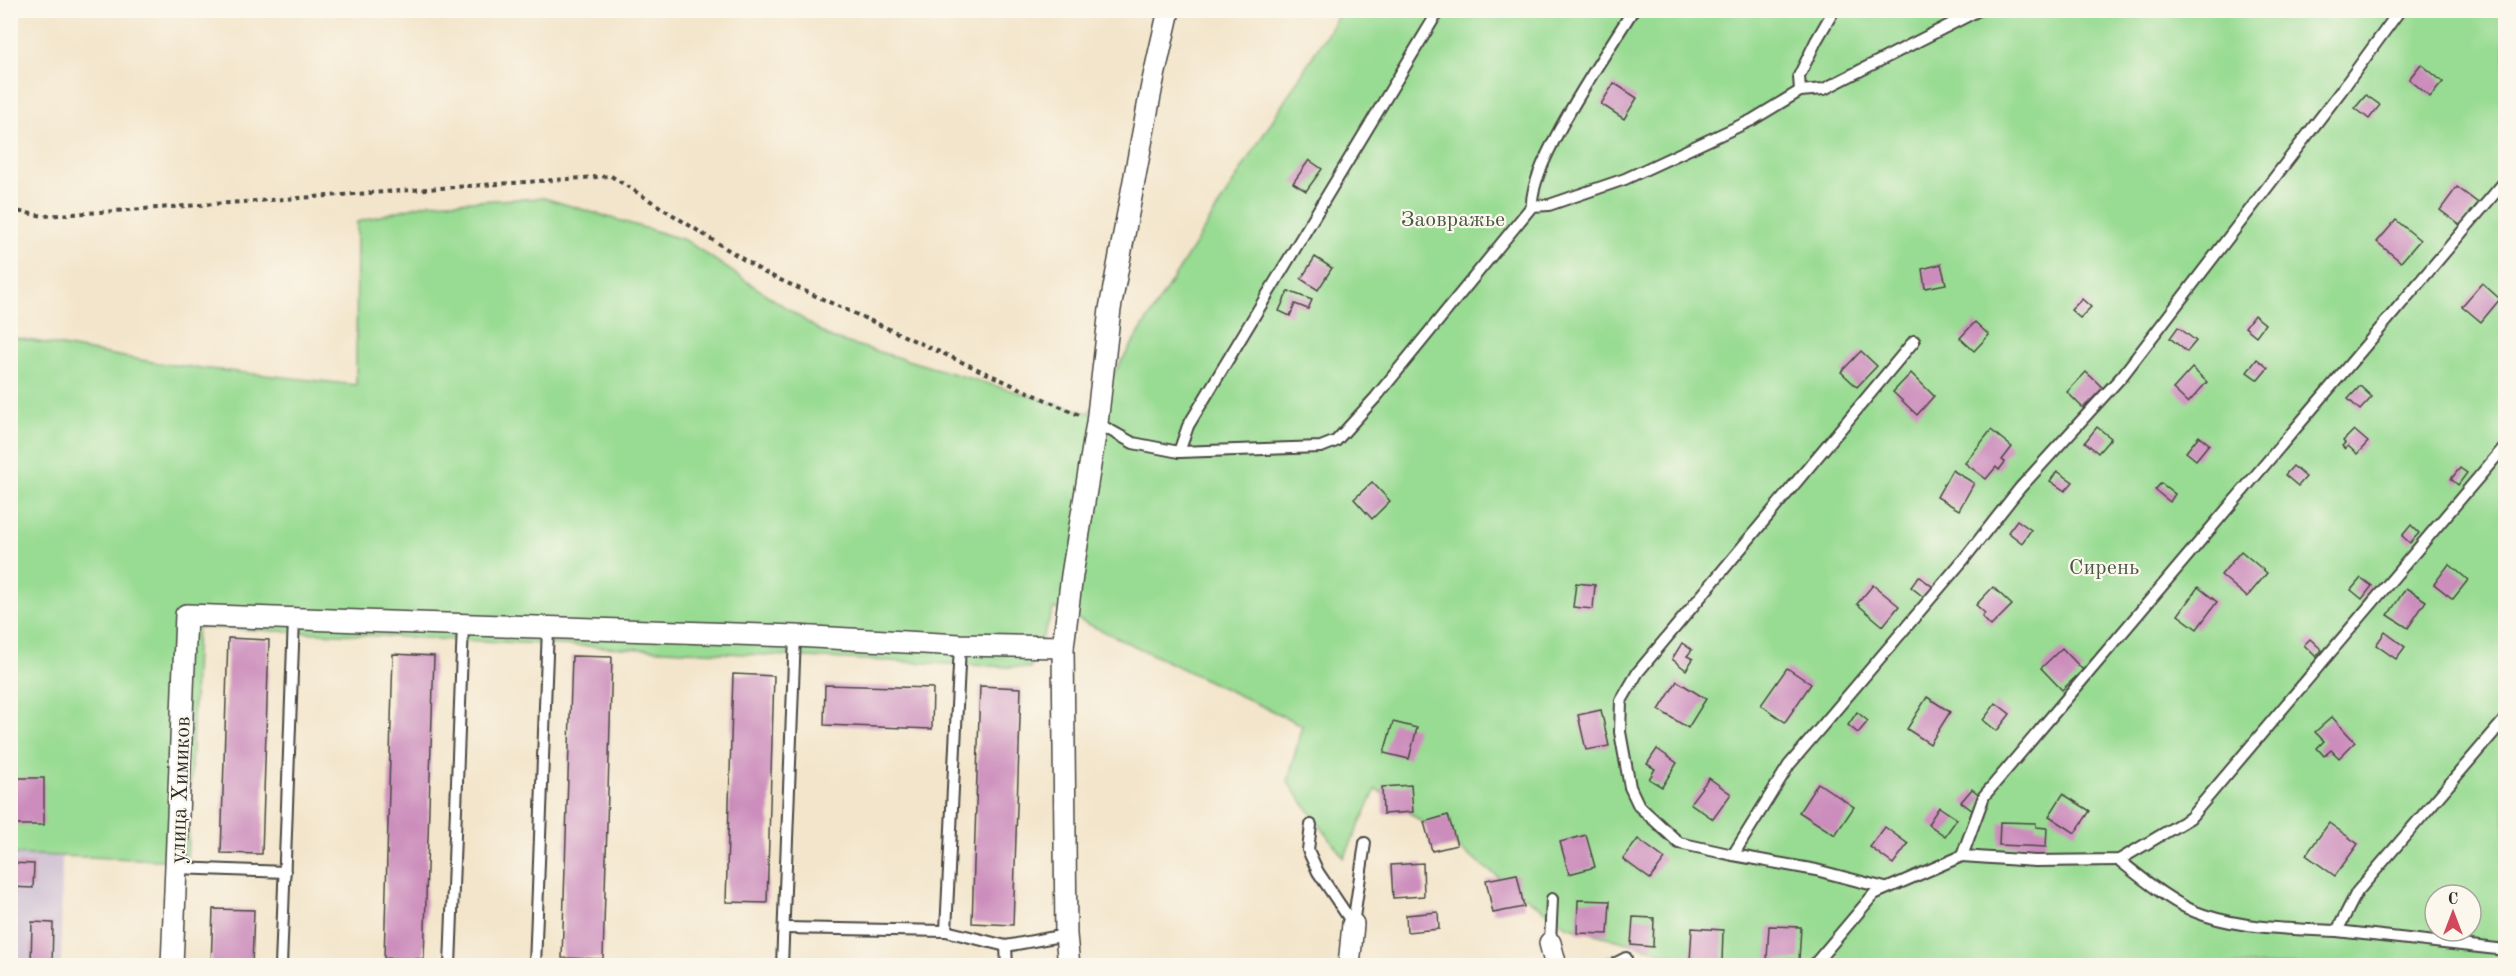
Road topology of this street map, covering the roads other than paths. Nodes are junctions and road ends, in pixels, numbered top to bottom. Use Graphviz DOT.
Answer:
graph roads {
  1 [pos="1169,10"];
  2 [pos="1439,10"];
  3 [pos="1633,10"];
  4 [pos="1834,10"];
  5 [pos="1979,10"];
  6 [pos="2400,10"];
  7 [pos="1800,91"];
  8 [pos="2505,180"];
  9 [pos="1532,206"];
  10 [pos="1914,341"];
  11 [pos="1096,423"];
  12 [pos="2505,445"];
  13 [pos="1179,452"];
  14 [pos="294,619"];
  15 [pos="463,625"];
  16 [pos="548,628"];
  17 [pos="795,636"];
  18 [pos="960,645"];
  19 [pos="1063,647"];
  20 [pos="2505,718"];
  21 [pos="1311,825"];
  22 [pos="1365,843"];
  23 [pos="1733,855"];
  24 [pos="1962,856"];
  25 [pos="2119,860"];
  26 [pos="176,868"];
  27 [pos="285,872"];
  28 [pos="1885,888"];
  29 [pos="1552,898"];
  30 [pos="1353,924"];
  31 [pos="785,928"];
  32 [pos="945,931"];
  33 [pos="2337,931"];
  34 [pos="1066,935"];
  35 [pos="1550,943"];
  36 [pos="1006,946"];
  37 [pos="2505,950"];
  38 [pos="1626,958"];
  39 [pos="172,966"];
  40 [pos="281,966"];
  41 [pos="450,966"];
  42 [pos="535,966"];
  43 [pos="782,966"];
  44 [pos="1007,966"];
  45 [pos="1069,966"];
  46 [pos="1349,966"];
  47 [pos="1557,966"];
  48 [pos="1611,966"];
  49 [pos="1813,966"];
  1 -- 11 [label="street"];
  2 -- 13 [label="lane"];
  3 -- 9 [label="lane"];
  4 -- 7 [label="lane"];
  5 -- 7 [label="lane"];
  6 -- 23 [label="lane"];
  7 -- 9 [label="lane"];
  8 -- 24 [label="lane"];
  9 -- 13 [label="lane"];
  10 -- 23 [label="lane"];
  11 -- 13 [label="lane"];
  11 -- 19 [label="street"];
  12 -- 25 [label="lane"];
  14 -- 15 [label="street"];
  14 -- 26 [label="street, улица Химиков"];
  14 -- 27 [label="lane"];
  15 -- 16 [label="street"];
  15 -- 41 [label="lane"];
  16 -- 17 [label="street"];
  16 -- 42 [label="lane"];
  17 -- 18 [label="street"];
  17 -- 31 [label="lane"];
  18 -- 19 [label="street"];
  18 -- 32 [label="lane"];
  19 -- 34 [label="street"];
  20 -- 33 [label="lane"];
  21 -- 30 [label="lane"];
  22 -- 30 [label="lane"];
  23 -- 28 [label="lane"];
  24 -- 25 [label="lane"];
  24 -- 28 [label="lane"];
  25 -- 33 [label="lane"];
  26 -- 27 [label="lane"];
  26 -- 39 [label="street, улица Химиков"];
  27 -- 40 [label="lane"];
  28 -- 49 [label="lane"];
  29 -- 35 [label="lane"];
  30 -- 46 [label="street"];
  31 -- 32 [label="lane"];
  31 -- 43 [label="lane"];
  32 -- 36 [label="lane"];
  33 -- 37 [label="lane"];
  34 -- 36 [label="lane"];
  34 -- 45 [label="street"];
  35 -- 47 [label="street"];
  36 -- 44 [label="lane"];
  38 -- 48 [label="lane"];
}
